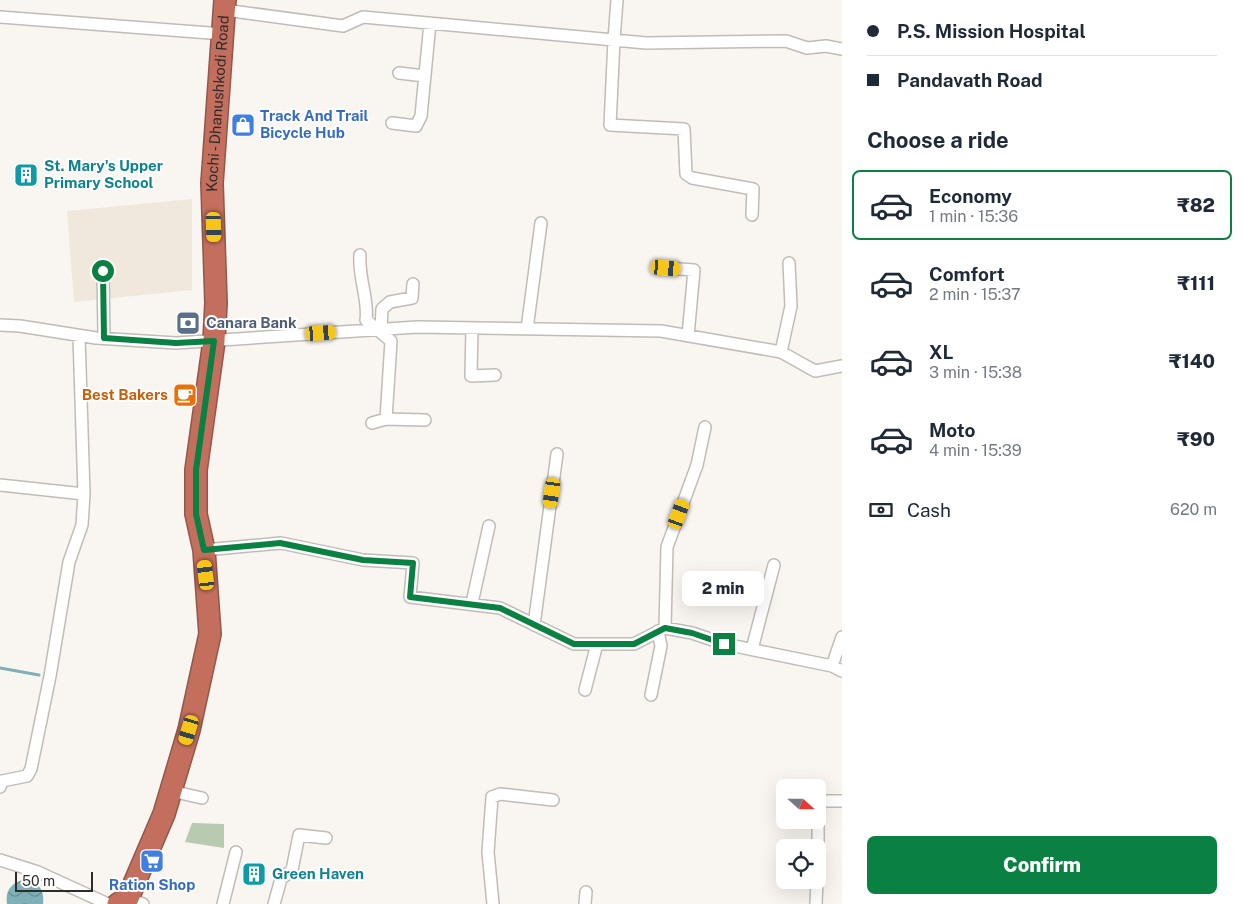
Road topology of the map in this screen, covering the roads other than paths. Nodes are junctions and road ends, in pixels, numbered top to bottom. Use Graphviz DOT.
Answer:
graph roads {
  1 [pos="616,0"];
  2 [pos="225,5"];
  3 [pos="0,17"];
  4 [pos="430,23"];
  5 [pos="223,34"];
  6 [pos="614,40"];
  7 [pos="842,49"];
  8 [pos="400,73"];
  9 [pos="425,76"];
  10 [pos="392,124"];
  11 [pos="752,214"];
  12 [pos="541,223"];
  13 [pos="360,255"];
  14 [pos="789,262"];
  15 [pos="666,268"];
  16 [pos="103,271"];
  17 [pos="413,284"];
  18 [pos="0,325"];
  19 [pos="472,328"];
  20 [pos="378,329"];
  21 [pos="527,329"];
  22 [pos="79,336"];
  23 [pos="688,336"];
  24 [pos="104,338"];
  25 [pos="214,341"];
  26 [pos="781,352"];
  27 [pos="842,366"];
  28 [pos="496,375"];
  29 [pos="386,418"];
  30 [pos="425,420"];
  31 [pos="372,423"];
  32 [pos="705,427"];
  33 [pos="558,454"];
  34 [pos="0,485"];
  35 [pos="84,494"];
  36 [pos="489,526"];
  37 [pos="204,550"];
  38 [pos="774,565"];
  39 [pos="472,603"];
  40 [pos="534,625"];
  41 [pos="662,630"];
  42 [pos="842,637"];
  43 [pos="597,644"];
  44 [pos="752,649"];
  45 [pos="837,669"];
  46 [pos="585,690"];
  47 [pos="651,695"];
  48 [pos="0,787"];
  49 [pos="171,791"];
  50 [pos="202,798"];
  51 [pos="553,800"];
  52 [pos="842,801"];
  53 [pos="326,838"];
  54 [pos="818,839"];
  55 [pos="236,852"];
  56 [pos="0,860"];
  57 [pos="817,889"];
  58 [pos="130,902"];
  59 [pos="108,904"];
  60 [pos="223,904"];
  61 [pos="274,904"];
  62 [pos="493,904"];
  63 [pos="816,904"];
  1 -- 6 [label="street"];
  2 -- 4 [label="street"];
  2 -- 5 [label="highway, Kochi - Dhanushkodi Road"];
  3 -- 5 [label="street"];
  4 -- 6 [label="street"];
  4 -- 9 [label="street"];
  5 -- 25 [label="highway, Kochi - Dhanushkodi Road"];
  6 -- 7 [label="street"];
  6 -- 11 [label="street"];
  8 -- 9 [label="street"];
  9 -- 10 [label="street"];
  12 -- 21 [label="street"];
  13 -- 20 [label="street"];
  14 -- 26 [label="street"];
  15 -- 23 [label="street"];
  16 -- 24 [label="street"];
  17 -- 20 [label="street"];
  18 -- 22 [label="street"];
  19 -- 20 [label="street"];
  19 -- 21 [label="street"];
  19 -- 28 [label="street"];
  20 -- 25 [label="street"];
  20 -- 29 [label="street"];
  21 -- 23 [label="street"];
  22 -- 24 [label="street"];
  22 -- 35 [label="street"];
  23 -- 26 [label="street"];
  24 -- 25 [label="street"];
  25 -- 37 [label="highway, Kochi - Dhanushkodi Road"];
  26 -- 27 [label="street"];
  29 -- 30 [label="street"];
  29 -- 31 [label="street"];
  32 -- 41 [label="street"];
  33 -- 40 [label="street"];
  34 -- 35 [label="street"];
  35 -- 48 [label="street"];
  36 -- 39 [label="street"];
  37 -- 39 [label="street"];
  37 -- 49 [label="highway, Kochi - Dhanushkodi Road"];
  38 -- 44 [label="street"];
  39 -- 40 [label="street"];
  40 -- 43 [label="street"];
  41 -- 43 [label="street"];
  41 -- 44 [label="street"];
  41 -- 47 [label="street"];
  42 -- 45 [label="street"];
  43 -- 46 [label="street"];
  44 -- 45 [label="street"];
  49 -- 50 [label="street"];
  49 -- 58 [label="highway, Kochi - Dhanushkodi Road"];
  51 -- 62 [label="street"];
  52 -- 54 [label="street"];
  53 -- 61 [label="street"];
  55 -- 60 [label="street"];
  56 -- 59 [label="street"];
  57 -- 63 [label="street"];
}
